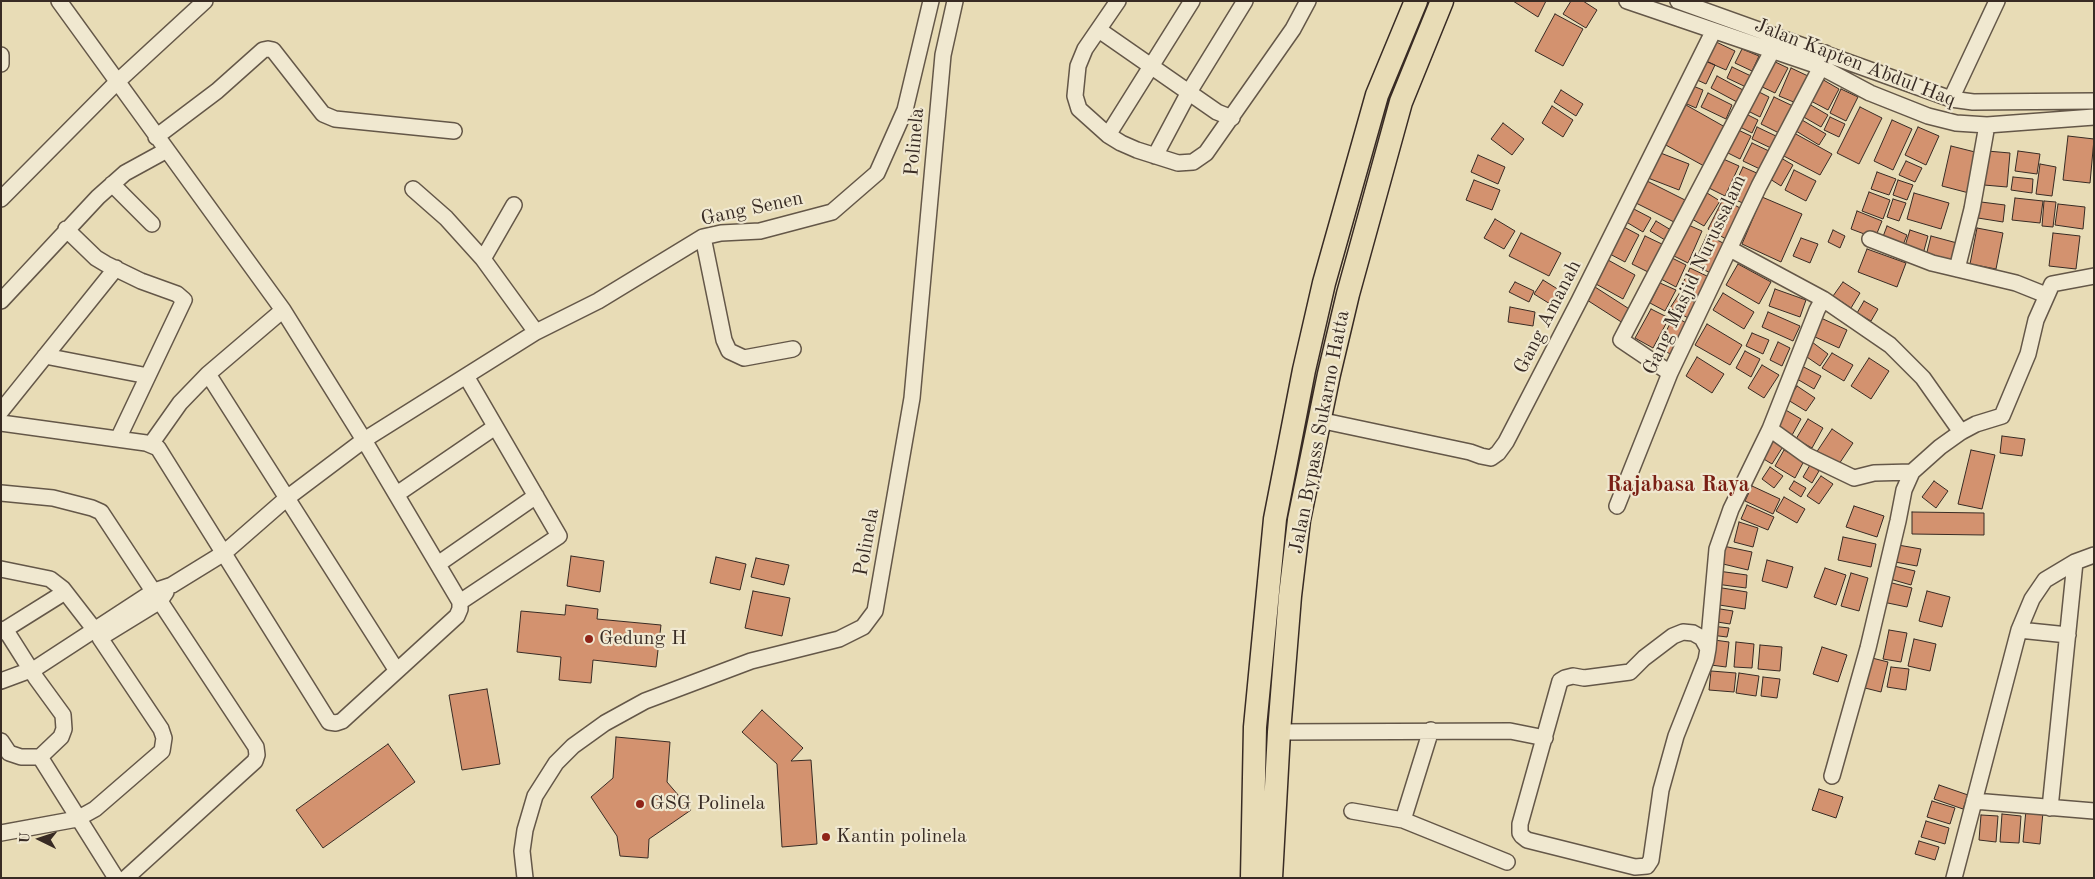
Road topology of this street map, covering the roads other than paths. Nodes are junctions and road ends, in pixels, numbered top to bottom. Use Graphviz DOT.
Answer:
graph roads {
  1 [pos="58,1"];
  2 [pos="205,1"];
  3 [pos="931,1"];
  4 [pos="955,1"];
  5 [pos="1118,1"];
  6 [pos="1192,1"];
  7 [pos="1245,1"];
  8 [pos="1308,1"];
  9 [pos="1416,1"];
  10 [pos="1442,1"];
  11 [pos="1628,1"];
  12 [pos="1655,1"];
  13 [pos="1678,1"];
  14 [pos="1997,1"];
  15 [pos="1666,15"];
  16 [pos="1099,30"];
  17 [pos="1713,32"];
  18 [pos="1772,51"];
  19 [pos="1,55"];
  20 [pos="1823,60"];
  21 [pos="1,64"];
  22 [pos="1151,66"];
  23 [pos="117,82"];
  24 [pos="1189,92"];
  25 [pos="1951,99"];
  26 [pos="2094,101"];
  27 [pos="2094,117"];
  28 [pos="1232,118"];
  29 [pos="1987,125"];
  30 [pos="454,131"];
  31 [pos="1108,135"];
  32 [pos="156,137"];
  33 [pos="166,150"];
  34 [pos="1155,156"];
  35 [pos="112,184"];
  36 [pos="413,189"];
  37 [pos="1,199"];
  38 [pos="514,205"];
  39 [pos="152,224"];
  40 [pos="66,229"];
  41 [pos="703,237"];
  42 [pos="1870,239"];
  43 [pos="1730,249"];
  44 [pos="483,259"];
  45 [pos="116,268"];
  46 [pos="1956,269"];
  47 [pos="2094,276"];
  48 [pos="2046,295"];
  49 [pos="1823,299"];
  50 [pos="1,301"];
  51 [pos="283,310"];
  52 [pos="536,332"];
  53 [pos="794,350"];
  54 [pos="45,356"];
  55 [pos="1670,373"];
  56 [pos="208,374"];
  57 [pos="148,376"];
  58 [pos="466,376"];
  59 [pos="1,411"];
  60 [pos="1319,420"];
  61 [pos="1,423"];
  62 [pos="495,427"];
  63 [pos="1770,429"];
  64 [pos="1961,432"];
  65 [pos="118,439"];
  66 [pos="364,440"];
  67 [pos="151,444"];
  68 [pos="1912,472"];
  69 [pos="1,493"];
  70 [pos="397,494"];
  71 [pos="536,496"];
  72 [pos="287,498"];
  73 [pos="1617,506"];
  74 [pos="224,553"];
  75 [pos="2094,555"];
  76 [pos="2075,562"];
  77 [pos="438,564"];
  78 [pos="1,569"];
  79 [pos="66,592"];
  80 [pos="157,596"];
  81 [pos="460,602"];
  82 [pos="2018,630"];
  83 [pos="3,631"];
  84 [pos="97,634"];
  85 [pos="2068,635"];
  86 [pos="1708,649"];
  87 [pos="398,671"];
  88 [pos="34,674"];
  89 [pos="1,681"];
  90 [pos="1,690"];
  91 [pos="1431,730"];
  92 [pos="1279,732"];
  93 [pos="1545,738"];
  94 [pos="1,741"];
  95 [pos="40,757"];
  96 [pos="1832,776"];
  97 [pos="1974,801"];
  98 [pos="2050,808"];
  99 [pos="1352,811"];
  100 [pos="2094,811"];
  101 [pos="77,819"];
  102 [pos="1403,820"];
  103 [pos="1,833"];
  104 [pos="1507,862"];
  105 [pos="116,878"];
  106 [pos="126,878"];
  107 [pos="525,878"];
  108 [pos="1252,878"];
  109 [pos="1271,878"];
  110 [pos="1954,878"];
  1 -- 23 [label="street"];
  2 -- 23 [label="street"];
  3 -- 41 [label="street, Gang Senen"];
  4 -- 107 [label="street, Polinela"];
  5 -- 16 [label="street"];
  6 -- 22 [label="street"];
  7 -- 24 [label="street"];
  8 -- 28 [label="street"];
  9 -- 108 [label="highway, Jalan Bypass Sukarno Hatta"];
  10 -- 60 [label="highway, Jalan Bypass Sukarno Hatta"];
  11 -- 15 [label="street, Jalan Kapten Abdul Haq"];
  12 -- 15 [label="street"];
  13 -- 20 [label="street, Jalan Kapten Abdul Haq"];
  14 -- 25 [label="street"];
  15 -- 17 [label="street, Jalan Kapten Abdul Haq"];
  16 -- 22 [label="street"];
  16 -- 31 [label="street"];
  17 -- 18 [label="street, Jalan Kapten Abdul Haq"];
  17 -- 60 [label="street, Gang Amanah"];
  18 -- 20 [label="street, Jalan Kapten Abdul Haq"];
  18 -- 55 [label="street"];
  19 -- 21 [label="street"];
  20 -- 25 [label="street, Jalan Kapten Abdul Haq"];
  20 -- 29 [label="street, Jalan Kapten Abdul Haq"];
  20 -- 43 [label="street, Gang Masjid Nurussalam"];
  22 -- 24 [label="street"];
  22 -- 31 [label="street"];
  23 -- 32 [label="street"];
  23 -- 37 [label="street"];
  24 -- 28 [label="street"];
  24 -- 34 [label="street"];
  25 -- 26 [label="street, Jalan Kapten Abdul Haq"];
  27 -- 29 [label="street, Jalan Kapten Abdul Haq"];
  28 -- 34 [label="street"];
  29 -- 46 [label="street"];
  30 -- 32 [label="street"];
  31 -- 34 [label="street"];
  32 -- 33 [label="street"];
  33 -- 35 [label="street"];
  33 -- 51 [label="street"];
  35 -- 39 [label="street"];
  35 -- 40 [label="street"];
  36 -- 44 [label="street"];
  38 -- 44 [label="street"];
  40 -- 45 [label="street"];
  40 -- 50 [label="street"];
  41 -- 52 [label="street, Gang Senen"];
  41 -- 53 [label="street"];
  42 -- 46 [label="street"];
  43 -- 49 [label="street"];
  43 -- 55 [label="street, Gang Masjid Nurussalam"];
  44 -- 52 [label="street"];
  45 -- 54 [label="street"];
  45 -- 57 [label="street"];
  46 -- 48 [label="street"];
  47 -- 48 [label="street"];
  48 -- 64 [label="street"];
  49 -- 63 [label="street"];
  49 -- 64 [label="street"];
  51 -- 56 [label="street"];
  51 -- 66 [label="street"];
  52 -- 58 [label="street, Gang Senen"];
  54 -- 57 [label="street"];
  54 -- 59 [label="street"];
  55 -- 73 [label="street, Gang Masjid Nurussalam"];
  56 -- 67 [label="street"];
  56 -- 72 [label="street"];
  57 -- 65 [label="street"];
  58 -- 62 [label="street"];
  58 -- 66 [label="street, Gang Senen"];
  60 -- 92 [label="highway, Jalan Bypass Sukarno Hatta"];
  61 -- 65 [label="street"];
  62 -- 70 [label="street"];
  62 -- 71 [label="street"];
  63 -- 68 [label="street"];
  63 -- 86 [label="street"];
  64 -- 68 [label="street"];
  65 -- 67 [label="street"];
  66 -- 70 [label="street"];
  66 -- 72 [label="street, Gang Senen"];
  67 -- 74 [label="street"];
  68 -- 96 [label="street"];
  69 -- 80 [label="street"];
  70 -- 77 [label="street"];
  71 -- 77 [label="street"];
  71 -- 81 [label="street"];
  72 -- 74 [label="street, Gang Senen"];
  72 -- 87 [label="street"];
  74 -- 80 [label="street, Gang Senen"];
  74 -- 87 [label="street"];
  75 -- 76 [label="street"];
  76 -- 82 [label="street"];
  76 -- 85 [label="street"];
  77 -- 81 [label="street"];
  78 -- 79 [label="street"];
  79 -- 83 [label="street"];
  79 -- 84 [label="street"];
  80 -- 84 [label="street"];
  80 -- 106 [label="street"];
  81 -- 87 [label="street"];
  82 -- 85 [label="street"];
  82 -- 97 [label="street"];
  83 -- 88 [label="street"];
  84 -- 88 [label="street"];
  84 -- 101 [label="street"];
  85 -- 98 [label="street"];
  86 -- 93 [label="street"];
  86 -- 93 [label="street"];
  88 -- 89 [label="street"];
  88 -- 90 [label="street"];
  88 -- 95 [label="street"];
  91 -- 92 [label="street"];
  91 -- 93 [label="street"];
  91 -- 102 [label="street"];
  92 -- 109 [label="highway, Jalan Bypass Sukarno Hatta"];
  94 -- 95 [label="street"];
  95 -- 101 [label="street"];
  97 -- 98 [label="street"];
  97 -- 110 [label="street"];
  98 -- 100 [label="street"];
  99 -- 102 [label="street"];
  101 -- 103 [label="street"];
  101 -- 105 [label="street"];
  102 -- 104 [label="street"];
}
